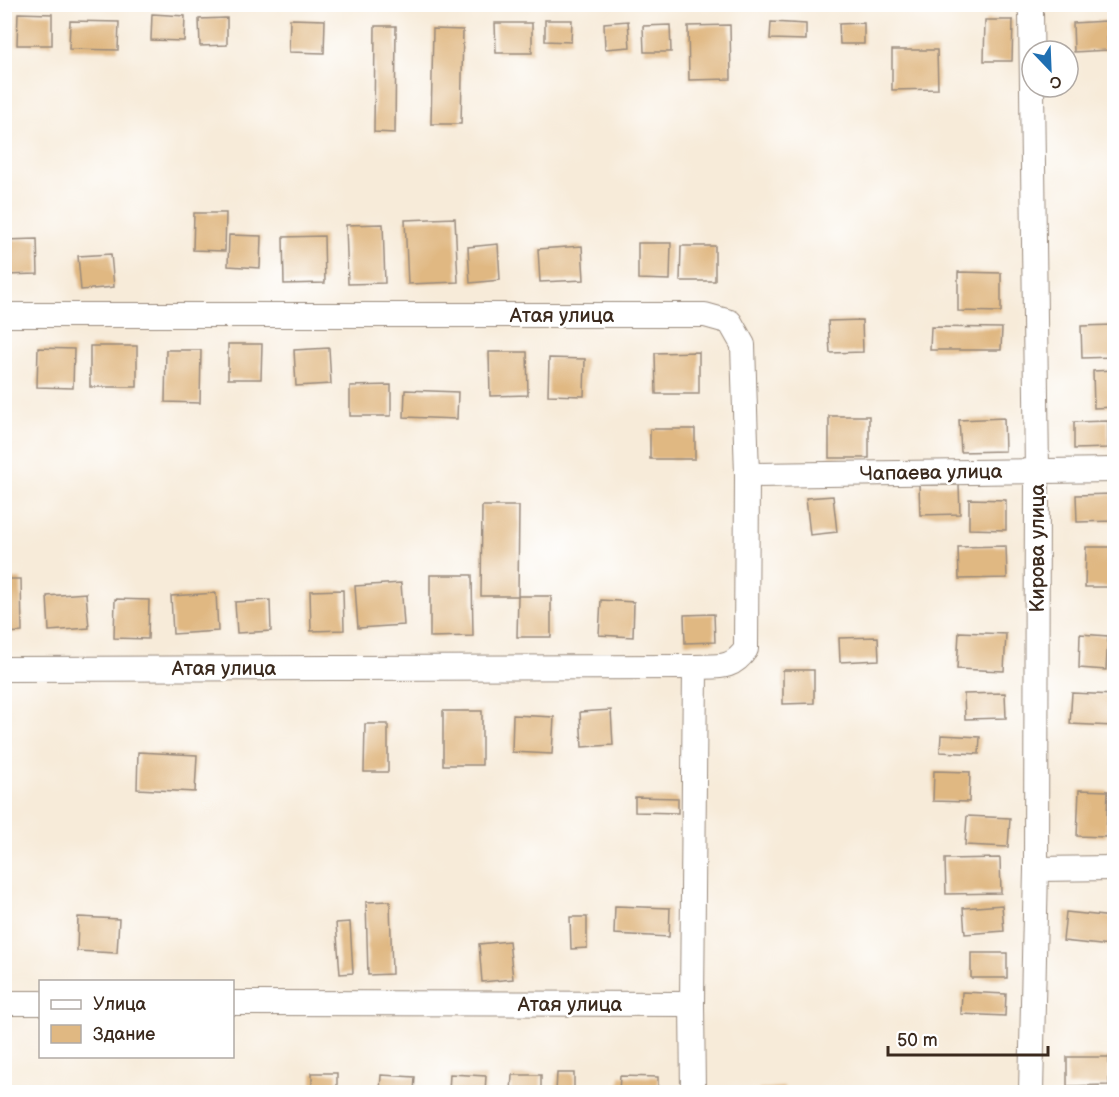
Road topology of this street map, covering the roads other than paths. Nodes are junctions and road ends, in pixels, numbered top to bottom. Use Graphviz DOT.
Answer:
graph roads {
  1 [pos="1028,4"];
  2 [pos="4,315"];
  3 [pos="1114,470"];
  4 [pos="1037,471"];
  5 [pos="747,475"];
  6 [pos="695,667"];
  7 [pos="4,669"];
  8 [pos="1036,868"];
  9 [pos="1114,868"];
  10 [pos="4,1003"];
  11 [pos="39,1003"];
  12 [pos="234,1003"];
  13 [pos="692,1004"];
  14 [pos="693,1092"];
  15 [pos="1031,1092"];
  1 -- 4 [label="street, Кирова улица"];
  2 -- 5 [label="street, Атая улица"];
  3 -- 4 [label="street, Чапаева улица"];
  4 -- 5 [label="street, Чапаева улица"];
  4 -- 8 [label="street, Кирова улица"];
  5 -- 6 [label="street, Атая улица"];
  6 -- 7 [label="street, Атая улица"];
  6 -- 13 [label="street"];
  8 -- 9 [label="street"];
  8 -- 15 [label="street, Кирова улица"];
  10 -- 11 [label="street"];
  12 -- 13 [label="street, Атая улица"];
  13 -- 14 [label="street"];
}
